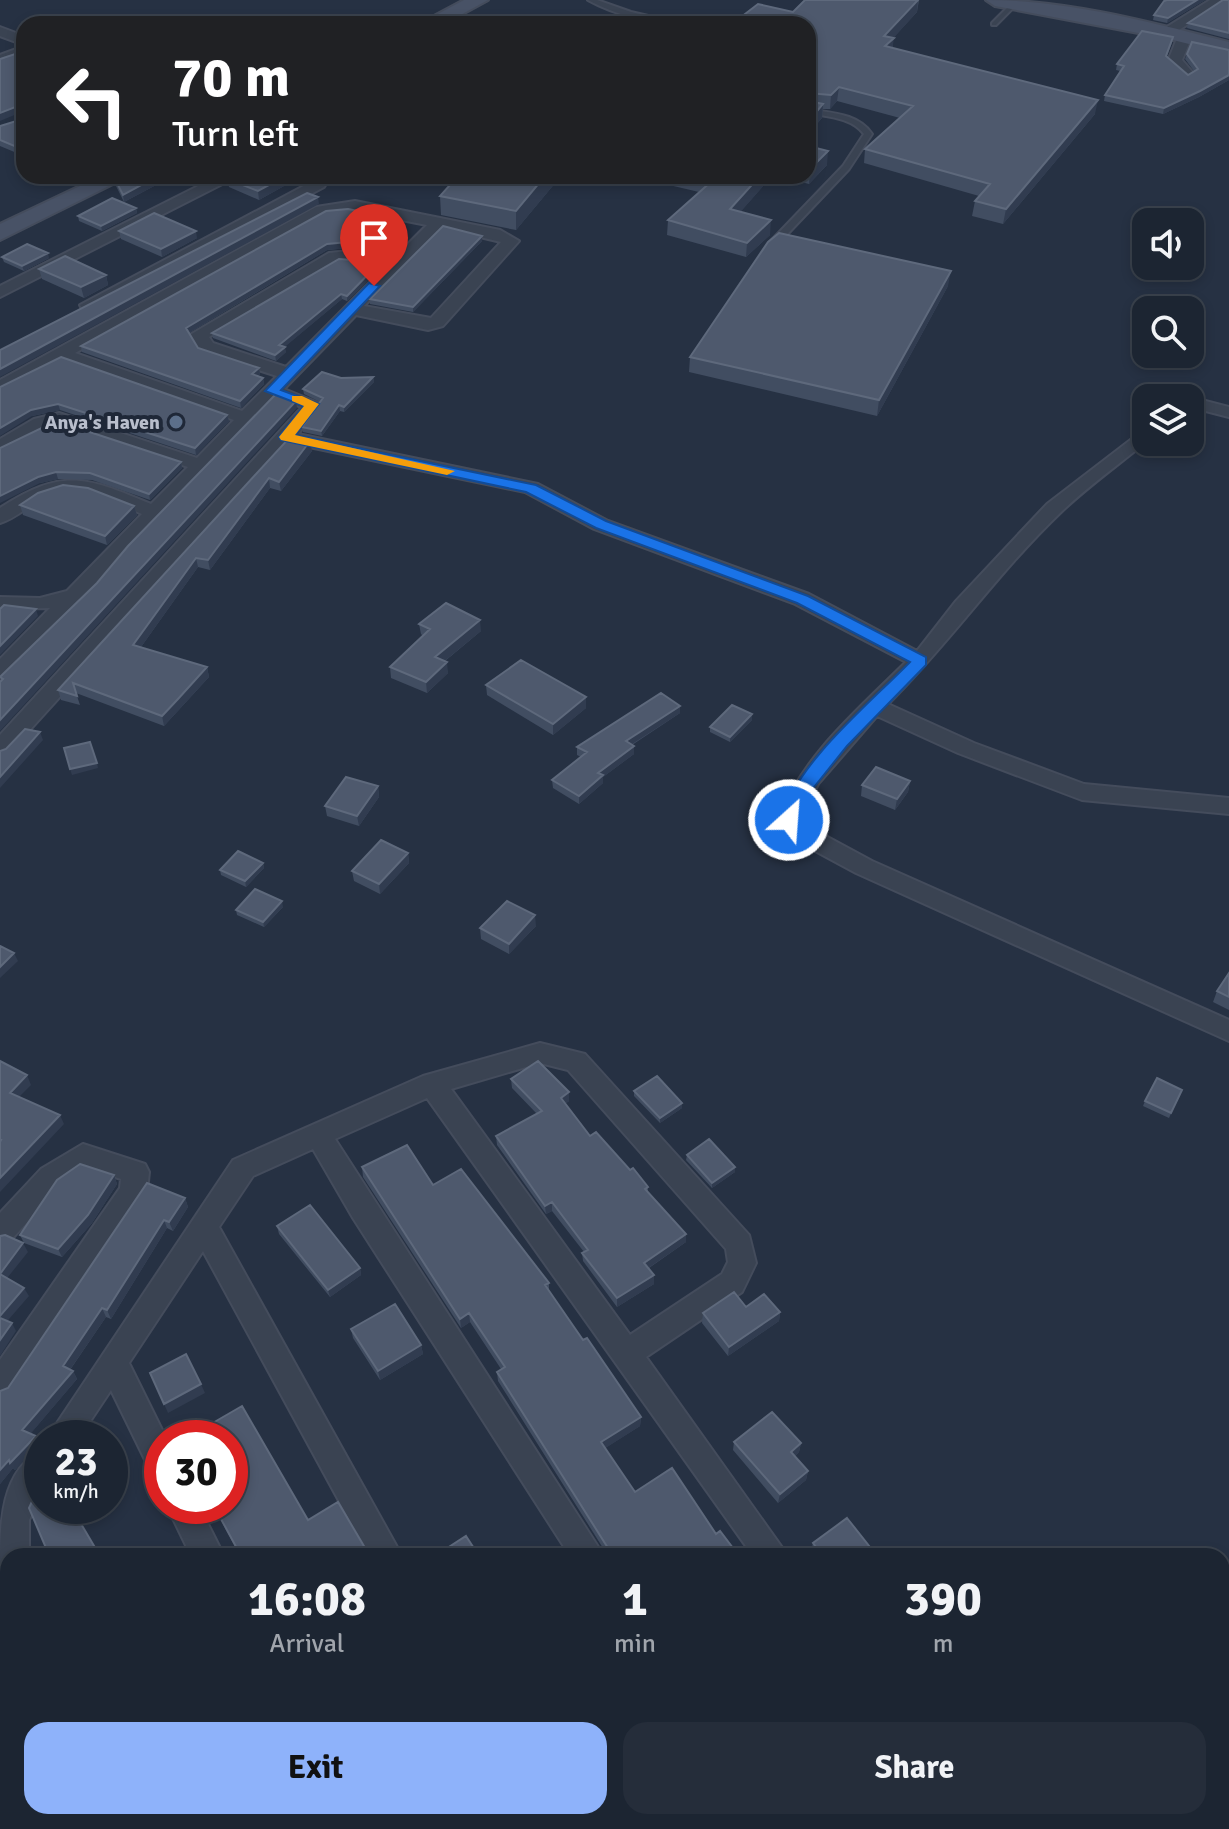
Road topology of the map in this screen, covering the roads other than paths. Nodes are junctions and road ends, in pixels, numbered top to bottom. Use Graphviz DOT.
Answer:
graph roads {
  1 [pos="479,0"];
  2 [pos="591,0"];
  3 [pos="1219,0"];
  4 [pos="1004,2"];
  5 [pos="446,16"];
  6 [pos="639,16"];
  7 [pos="994,24"];
  8 [pos="1175,34"];
  9 [pos="1229,48"];
  10 [pos="1187,74"];
  11 [pos="816,113"];
  12 [pos="101,184"];
  13 [pos="214,184"];
  14 [pos="319,184"];
  15 [pos="438,223"];
  16 [pos="1,231"];
  17 [pos="765,252"];
  18 [pos="395,262"];
  19 [pos="0,292"];
  20 [pos="352,309"];
  21 [pos="69,315"];
  22 [pos="60,353"];
  23 [pos="287,373"];
  24 [pos="0,387"];
  25 [pos="272,391"];
  26 [pos="1204,406"];
  27 [pos="1229,412"];
  28 [pos="244,418"];
  29 [pos="286,437"];
  30 [pos="1132,444"];
  31 [pos="0,447"];
  32 [pos="200,465"];
  33 [pos="156,513"];
  34 [pos="0,517"];
  35 [pos="70,597"];
  36 [pos="0,603"];
  37 [pos="920,661"];
  38 [pos="0,672"];
  39 [pos="875,707"];
  40 [pos="0,749"];
  41 [pos="1229,806"];
  42 [pos="1229,1031"];
  43 [pos="432,1084"];
  44 [pos="320,1137"];
  45 [pos="205,1228"];
  46 [pos="0,1232"];
  47 [pos="628,1353"];
  48 [pos="114,1364"];
  49 [pos="0,1385"];
  50 [pos="75,1420"];
  51 [pos="144,1425"];
  52 [pos="24,1494"];
  53 [pos="192,1524"];
  54 [pos="13,1548"];
  55 [pos="204,1548"];
  56 [pos="382,1548"];
  57 [pos="583,1548"];
  58 [pos="766,1548"];
  1 -- 5 [label="street"];
  2 -- 6 [label="lane"];
  3 -- 8 [label="street"];
  4 -- 7 [label="lane"];
  4 -- 8 [label="street"];
  8 -- 9 [label="street"];
  8 -- 10 [label="street"];
  11 -- 17 [label="lane"];
  12 -- 16 [label="street"];
  13 -- 19 [label="street"];
  14 -- 21 [label="street"];
  15 -- 18 [label="street"];
  15 -- 20 [label="street"];
  15 -- 22 [label="street"];
  18 -- 20 [label="street"];
  18 -- 23 [label="street"];
  20 -- 23 [label="street"];
  22 -- 24 [label="street"];
  22 -- 28 [label="street"];
  23 -- 25 [label="street"];
  25 -- 28 [label="street"];
  25 -- 29 [label="street"];
  26 -- 27 [label="street"];
  28 -- 32 [label="street"];
  29 -- 37 [label="street"];
  29 -- 40 [label="street"];
  30 -- 37 [label="street"];
  31 -- 32 [label="street"];
  32 -- 33 [label="street"];
  33 -- 34 [label="street"];
  33 -- 35 [label="street"];
  35 -- 36 [label="street"];
  35 -- 38 [label="street"];
  37 -- 39 [label="street"];
  39 -- 41 [label="street"];
  39 -- 42 [label="street"];
  43 -- 44 [label="street"];
  43 -- 47 [label="street"];
  43 -- 47 [label="street"];
  44 -- 45 [label="street"];
  44 -- 57 [label="street"];
  45 -- 48 [label="street"];
  45 -- 56 [label="street"];
  46 -- 49 [label="street"];
  47 -- 58 [label="street"];
  48 -- 50 [label="street"];
  48 -- 51 [label="street"];
  52 -- 54 [label="street"];
  53 -- 55 [label="street"];
}
